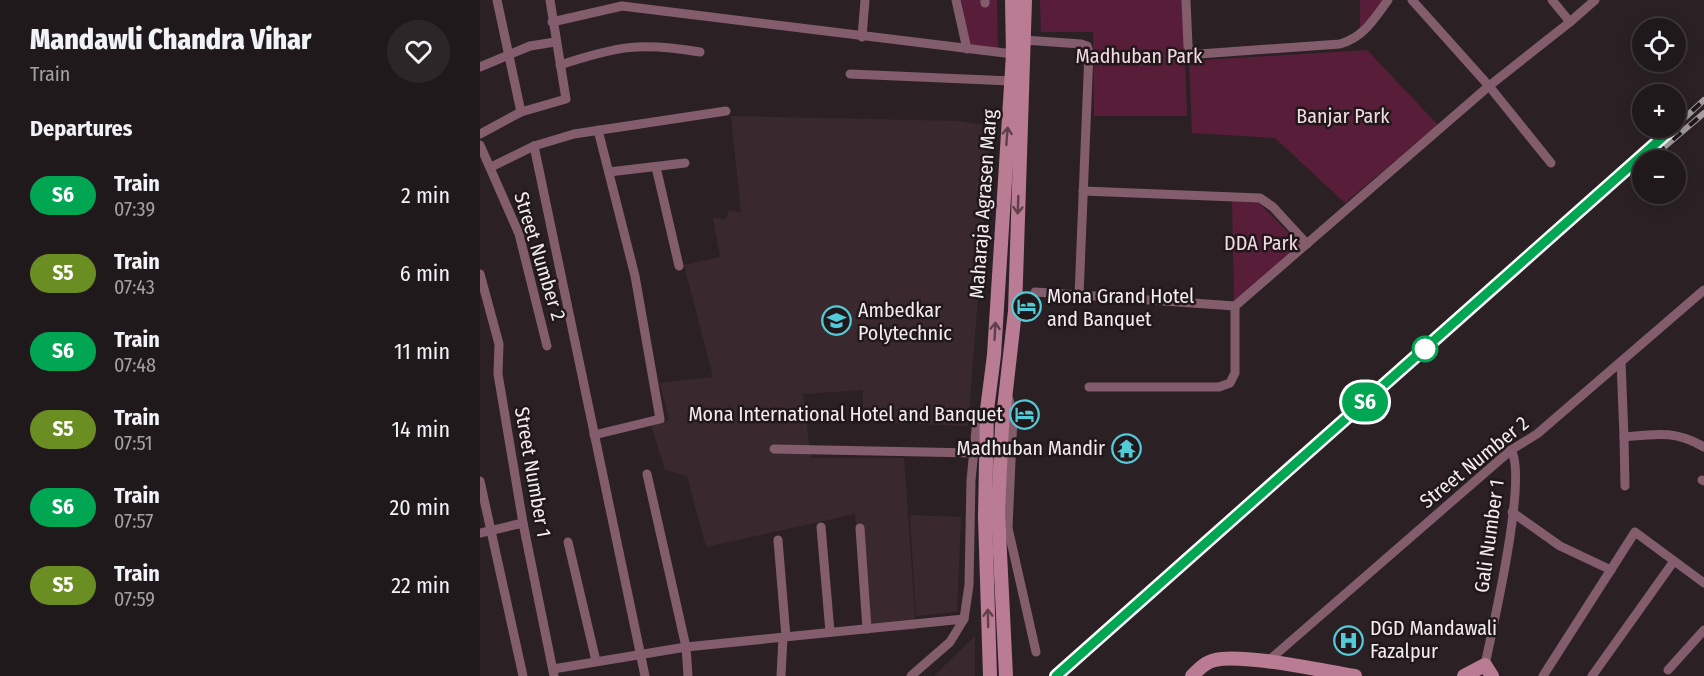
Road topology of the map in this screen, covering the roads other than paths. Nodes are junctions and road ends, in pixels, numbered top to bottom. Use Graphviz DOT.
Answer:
graph roads {
  1 [pos="497,0"];
  2 [pos="550,0"];
  3 [pos="865,0"];
  4 [pos="956,0"];
  5 [pos="1012,0"];
  6 [pos="1025,0"];
  7 [pos="1185,0"];
  8 [pos="1388,0"];
  9 [pos="1412,0"];
  10 [pos="1552,0"];
  11 [pos="1595,0"];
  12 [pos="552,21"];
  13 [pos="1570,21"];
  14 [pos="862,37"];
  15 [pos="1024,40"];
  16 [pos="555,42"];
  17 [pos="967,49"];
  18 [pos="700,52"];
  19 [pos="509,54"];
  20 [pos="1013,54"];
  21 [pos="560,65"];
  22 [pos="480,67"];
  23 [pos="850,74"];
  24 [pos="1011,81"];
  25 [pos="1489,86"];
  26 [pos="726,111"];
  27 [pos="521,112"];
  28 [pos="598,130"];
  29 [pos="480,134"];
  30 [pos="480,145"];
  31 [pos="534,146"];
  32 [pos="686,163"];
  33 [pos="1551,163"];
  34 [pos="491,167"];
  35 [pos="656,167"];
  36 [pos="609,172"];
  37 [pos="1083,191"];
  38 [pos="1307,244"];
  39 [pos="679,266"];
  40 [pos="480,274"];
  41 [pos="1704,290"];
  42 [pos="1035,292"];
  43 [pos="1079,295"];
  44 [pos="1235,306"];
  45 [pos="547,346"];
  46 [pos="994,355"];
  47 [pos="1010,357"];
  48 [pos="1621,362"];
  49 [pos="1007,384"];
  50 [pos="1089,387"];
  51 [pos="987,410"];
  52 [pos="594,435"];
  53 [pos="1624,437"];
  54 [pos="1704,447"];
  55 [pos="774,449"];
  56 [pos="1511,450"];
  57 [pos="974,453"];
  58 [pos="647,474"];
  59 [pos="480,481"];
  60 [pos="1625,486"];
  61 [pos="1512,512"];
  62 [pos="524,523"];
  63 [pos="821,527"];
  64 [pos="860,528"];
  65 [pos="491,530"];
  66 [pos="480,533"];
  67 [pos="778,540"];
  68 [pos="568,542"];
  69 [pos="1674,561"];
  70 [pos="1611,570"];
  71 [pos="1704,584"];
  72 [pos="964,619"];
  73 [pos="867,628"];
  74 [pos="1704,630"];
  75 [pos="830,632"];
  76 [pos="784,637"];
  77 [pos="686,647"];
  78 [pos="642,652"];
  79 [pos="1036,652"];
  80 [pos="596,661"];
  81 [pos="1267,663"];
  82 [pos="1488,670"];
  83 [pos="1668,670"];
  84 [pos="553,673"];
  85 [pos="524,676"];
  86 [pos="645,676"];
  87 [pos="688,676"];
  88 [pos="782,676"];
  89 [pos="911,676"];
  90 [pos="990,676"];
  91 [pos="1006,676"];
  92 [pos="1192,676"];
  93 [pos="1355,676"];
  94 [pos="1464,676"];
  95 [pos="1543,676"];
  96 [pos="1592,676"];
  1 -- 19 [label="street"];
  2 -- 12 [label="street"];
  3 -- 14 [label="street"];
  4 -- 17 [label="street"];
  5 -- 20 [label="main road, Maharaja Agrasen Marg"];
  6 -- 15 [label="main road, Maharaja Agrasen Marg"];
  7 -- 8 [label="street"];
  9 -- 25 [label="street"];
  10 -- 13 [label="street"];
  11 -- 13 [label="street"];
  12 -- 14 [label="street"];
  12 -- 16 [label="street"];
  13 -- 25 [label="street"];
  14 -- 17 [label="street"];
  15 -- 37 [label="street"];
  15 -- 47 [label="main road, Maharaja Agrasen Marg, one-way"];
  16 -- 19 [label="street"];
  16 -- 21 [label="street"];
  17 -- 20 [label="street"];
  18 -- 21 [label="street"];
  19 -- 22 [label="street"];
  19 -- 27 [label="street"];
  20 -- 24 [label="main road, Maharaja Agrasen Marg"];
  21 -- 27 [label="street"];
  23 -- 24 [label="street"];
  46 -- 24 [label="main road, Maharaja Agrasen Marg, one-way"];
  25 -- 33 [label="street"];
  25 -- 38 [label="street"];
  26 -- 28 [label="street"];
  27 -- 29 [label="street"];
  28 -- 31 [label="street"];
  28 -- 36 [label="street"];
  30 -- 34 [label="street, Street Number 2"];
  31 -- 34 [label="street"];
  31 -- 52 [label="street"];
  32 -- 35 [label="street"];
  34 -- 45 [label="street, Street Number 2"];
  35 -- 36 [label="street"];
  35 -- 39 [label="street"];
  36 -- 52 [label="street"];
  37 -- 38 [label="street"];
  37 -- 43 [label="street"];
  38 -- 44 [label="street"];
  40 -- 62 [label="street, Street Number 1"];
  41 -- 48 [label="street, Street Number 2"];
  42 -- 43 [label="street"];
  43 -- 44 [label="street"];
  44 -- 50 [label="street"];
  46 -- 47 [label="main road"];
  46 -- 51 [label="main road, Maharaja Agrasen Marg"];
  47 -- 49 [label="main road, Maharaja Agrasen Marg"];
  48 -- 53 [label="street"];
  48 -- 56 [label="street, Street Number 2"];
  49 -- 79 [label="street"];
  49 -- 91 [label="main road, Maharaja Agrasen Marg"];
  51 -- 57 [label="street"];
  90 -- 51 [label="main road, Maharaja Agrasen Marg, one-way"];
  52 -- 78 [label="street"];
  53 -- 54 [label="street"];
  53 -- 60 [label="street"];
  55 -- 57 [label="street"];
  56 -- 61 [label="street, Gali Number 1"];
  56 -- 81 [label="street, Street Number 2"];
  57 -- 72 [label="street"];
  58 -- 77 [label="street"];
  59 -- 65 [label="street"];
  61 -- 70 [label="street"];
  61 -- 82 [label="street, Gali Number 1"];
  62 -- 65 [label="street"];
  62 -- 84 [label="street, Street Number 1"];
  63 -- 75 [label="street"];
  64 -- 73 [label="street"];
  65 -- 66 [label="street"];
  65 -- 85 [label="street"];
  67 -- 76 [label="street"];
  68 -- 80 [label="street"];
  69 -- 70 [label="street"];
  69 -- 71 [label="street"];
  69 -- 96 [label="street"];
  70 -- 95 [label="street"];
  72 -- 73 [label="street"];
  72 -- 89 [label="street"];
  73 -- 75 [label="street"];
  74 -- 83 [label="street"];
  75 -- 76 [label="street"];
  76 -- 77 [label="street"];
  76 -- 88 [label="street"];
  77 -- 78 [label="street"];
  77 -- 87 [label="street"];
  78 -- 80 [label="street"];
  78 -- 86 [label="street"];
  80 -- 84 [label="street"];
  81 -- 92 [label="main road"];
  81 -- 93 [label="main road"];
  82 -- 94 [label="main road"];
}
